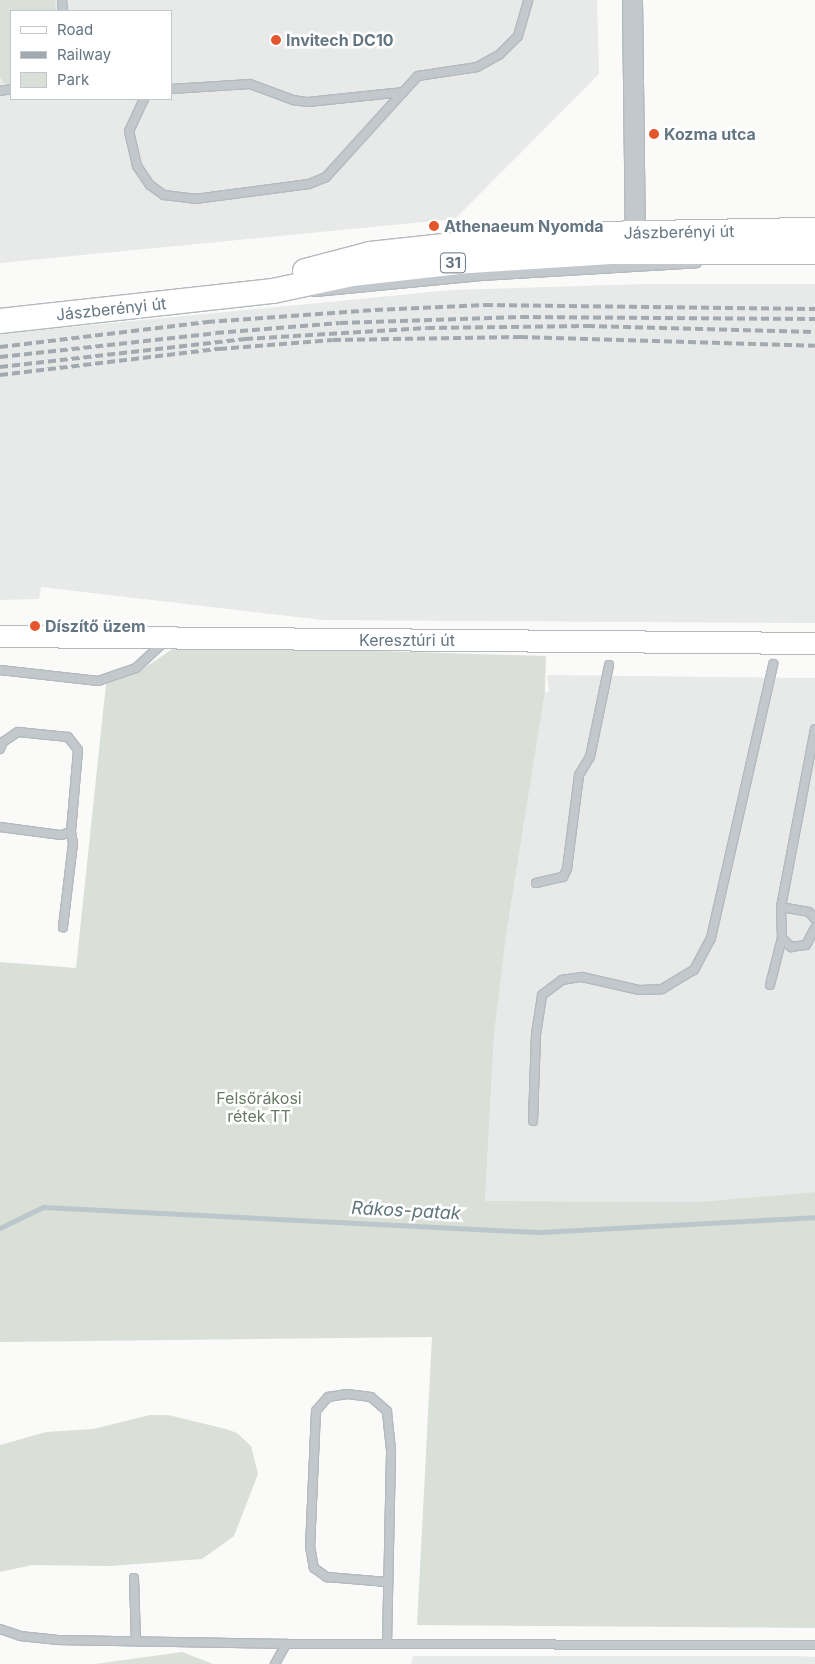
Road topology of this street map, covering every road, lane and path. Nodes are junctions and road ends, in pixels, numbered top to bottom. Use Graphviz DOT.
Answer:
graph roads {
  1 [pos="528,0"];
  2 [pos="632,0"];
  3 [pos="172,89"];
  4 [pos="403,92"];
  5 [pos="144,100"];
  6 [pos="815,230"];
  7 [pos="635,242"];
  8 [pos="768,251"];
  9 [pos="815,252"];
  10 [pos="725,262"];
  11 [pos="706,263"];
  12 [pos="273,291"];
  13 [pos="221,298"];
  14 [pos="0,321"];
  15 [pos="0,636"];
  16 [pos="167,639"];
  17 [pos="815,643"];
  18 [pos="609,664"];
  19 [pos="773,664"];
  20 [pos="0,670"];
  21 [pos="815,729"];
  22 [pos="0,749"];
  23 [pos="0,827"];
  24 [pos="71,832"];
  25 [pos="536,883"];
  26 [pos="781,907"];
  27 [pos="815,920"];
  28 [pos="63,927"];
  29 [pos="815,928"];
  30 [pos="782,938"];
  31 [pos="770,984"];
  32 [pos="533,1121"];
  33 [pos="134,1578"];
  34 [pos="387,1582"];
  35 [pos="0,1629"];
  36 [pos="136,1641"];
  37 [pos="286,1644"];
  38 [pos="387,1644"];
  39 [pos="815,1645"];
  40 [pos="275,1664"];
  1 -- 4 [label="lane"];
  2 -- 7 [label="street"];
  3 -- 4 [label="lane"];
  4 -- 5 [label="lane"];
  6 -- 7 [label="main road, Jászberényi út / 31"];
  7 -- 8 [label="main road, Jászberényi út / 31"];
  7 -- 12 [label="main road, Jászberényi út / 31"];
  7 -- 13 [label="main road, Jászberényi út / 31"];
  8 -- 9 [label="main road, Jászberényi út / 31"];
  8 -- 10 [label="lane, Jászberényi út"];
  11 -- 12 [label="lane, Jászberényi út"];
  12 -- 13 [label="main road, Jászberényi út / 31"];
  13 -- 14 [label="main road, Jászberényi út / 31"];
  15 -- 16 [label="main road, Keresztúri út"];
  16 -- 17 [label="main road, Keresztúri út"];
  16 -- 20 [label="lane"];
  18 -- 25 [label="lane"];
  19 -- 32 [label="lane"];
  21 -- 26 [label="lane"];
  22 -- 24 [label="lane"];
  23 -- 24 [label="lane"];
  24 -- 28 [label="lane"];
  26 -- 27 [label="lane"];
  26 -- 30 [label="lane"];
  29 -- 30 [label="lane"];
  30 -- 31 [label="lane"];
  33 -- 36 [label="lane"];
  34 -- 34 [label="lane"];
  34 -- 38 [label="lane"];
  35 -- 36 [label="lane"];
  36 -- 37 [label="lane"];
  37 -- 38 [label="lane"];
  37 -- 40 [label="lane"];
  38 -- 39 [label="lane"];
}
